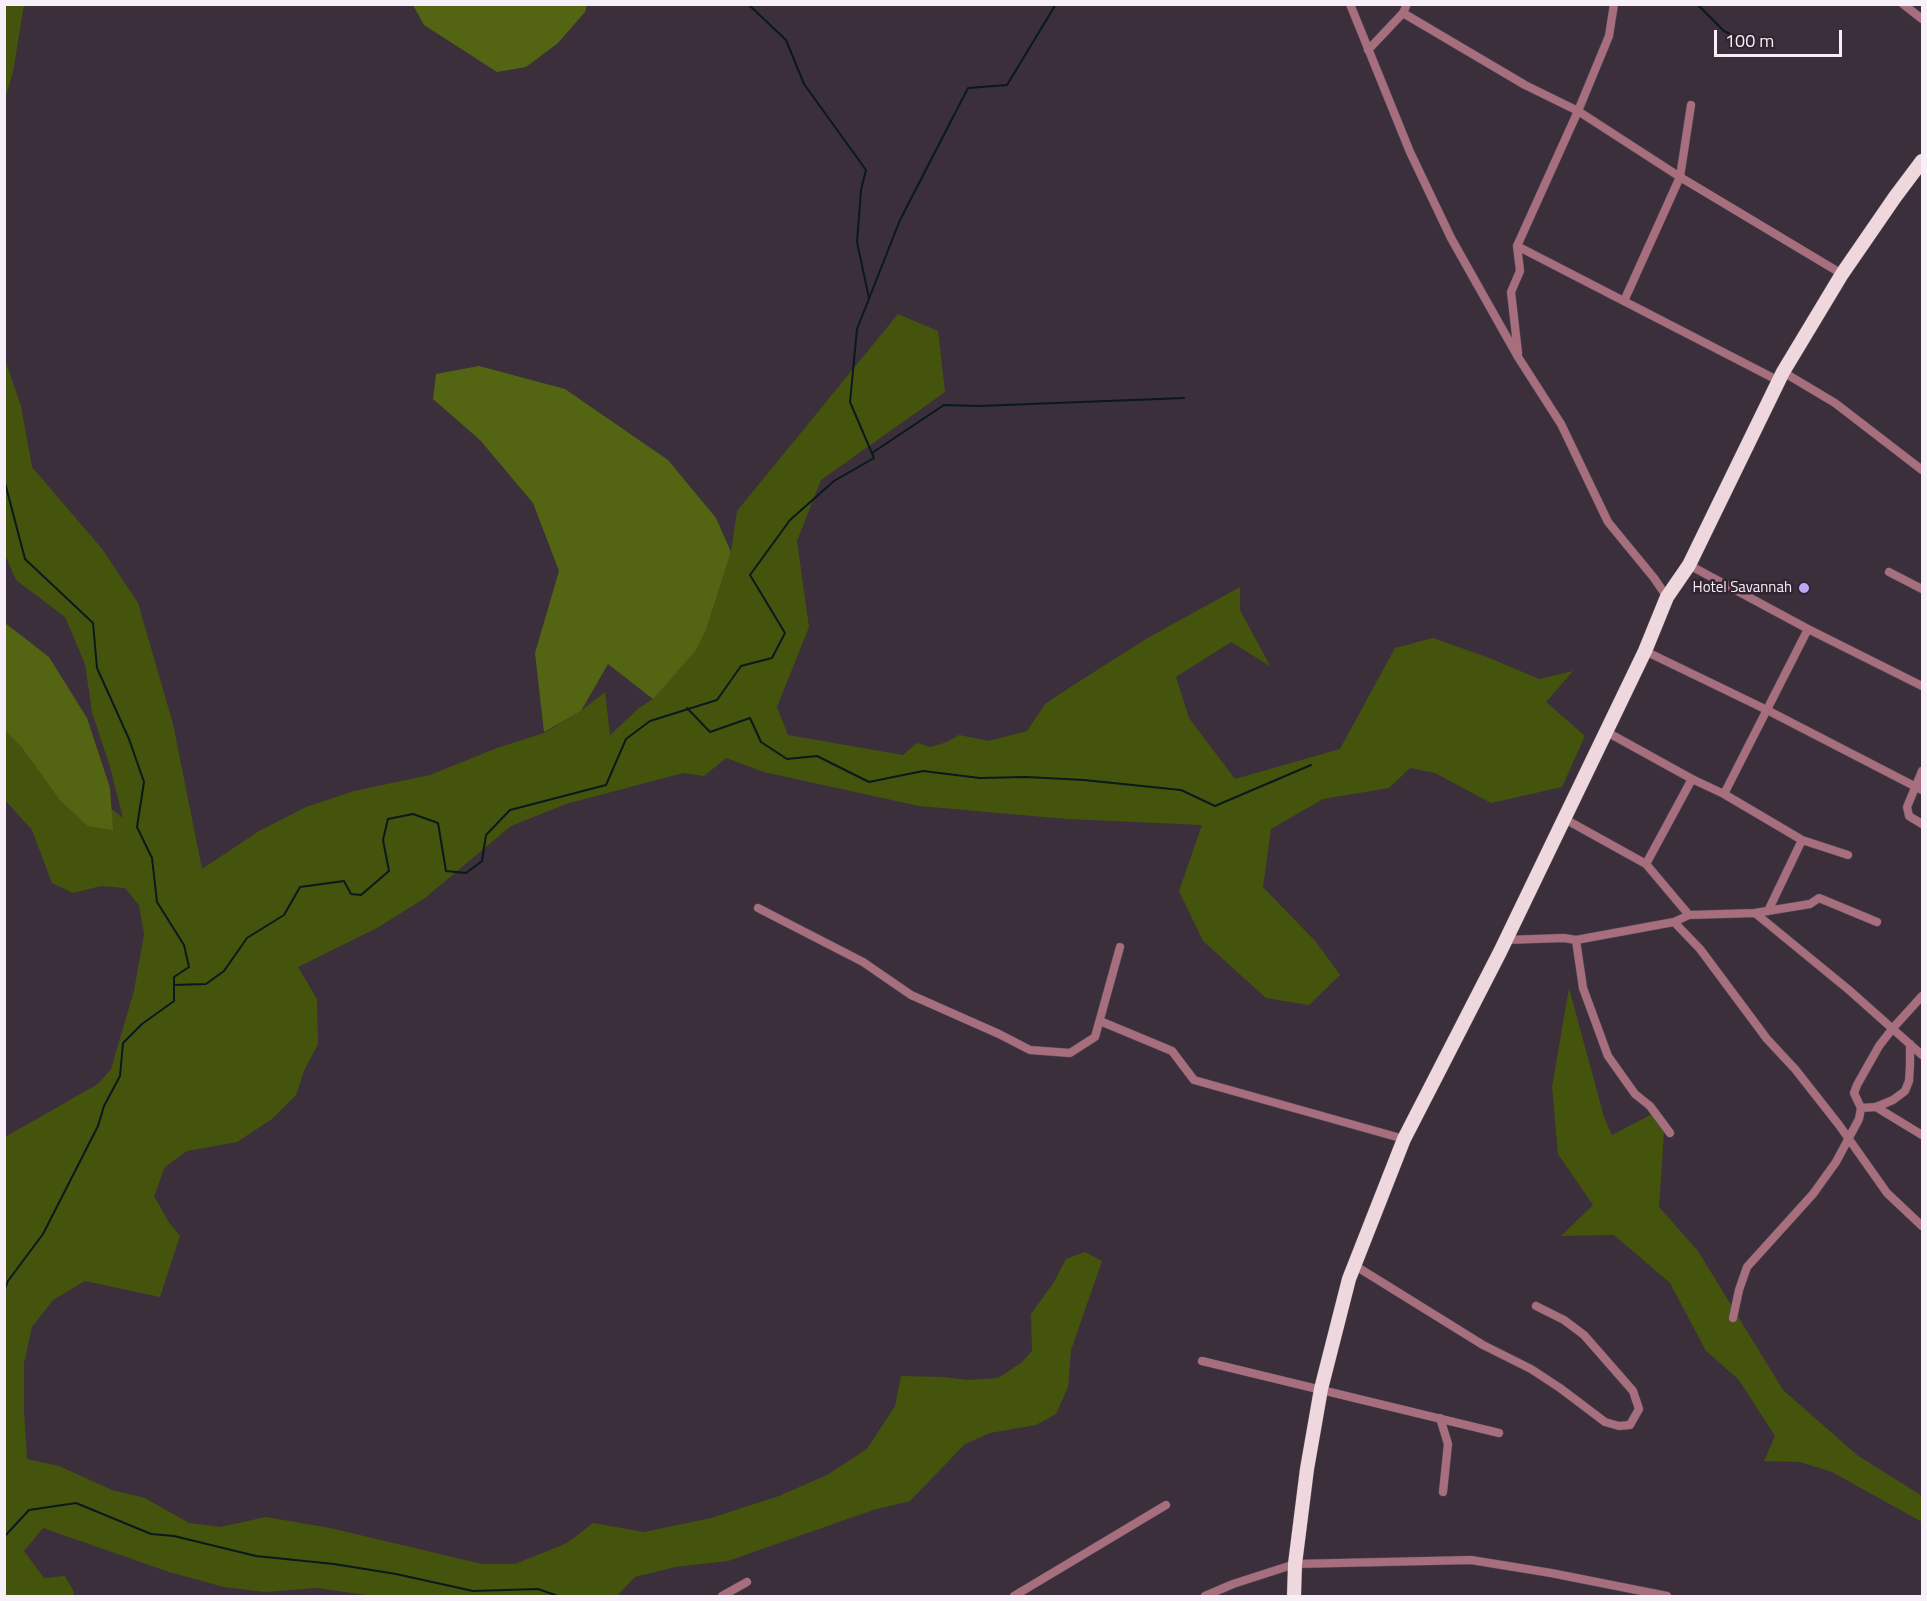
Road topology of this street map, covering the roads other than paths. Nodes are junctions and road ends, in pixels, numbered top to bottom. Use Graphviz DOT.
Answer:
graph roads {
  1 [pos="1350,4"];
  2 [pos="1407,4"];
  3 [pos="1614,4"];
  4 [pos="1903,4"];
  5 [pos="1403,13"];
  6 [pos="1922,17"];
  7 [pos="1368,50"];
  8 [pos="1691,105"];
  9 [pos="1578,111"];
  10 [pos="1923,161"];
  11 [pos="1680,177"];
  12 [pos="1517,246"];
  13 [pos="1842,274"];
  14 [pos="1624,301"];
  15 [pos="1518,357"];
  16 [pos="1781,376"];
  17 [pos="1923,470"];
  18 [pos="1689,565"];
  19 [pos="1889,572"];
  20 [pos="1923,589"];
  21 [pos="1667,597"];
  22 [pos="1808,629"];
  23 [pos="1645,651"];
  24 [pos="1923,686"];
  25 [pos="1767,710"];
  26 [pos="1605,731"];
  27 [pos="1923,771"];
  28 [pos="1692,779"];
  29 [pos="1919,788"];
  30 [pos="1724,794"];
  31 [pos="1563,818"];
  32 [pos="1923,824"];
  33 [pos="1802,840"];
  34 [pos="1848,855"];
  35 [pos="1646,864"];
  36 [pos="758,908"];
  37 [pos="1768,911"];
  38 [pos="1755,913"];
  39 [pos="1689,915"];
  40 [pos="1674,922"];
  41 [pos="1877,922"];
  42 [pos="1505,940"];
  43 [pos="1576,940"];
  44 [pos="1120,947"];
  45 [pos="1923,996"];
  46 [pos="1100,1021"];
  47 [pos="1893,1028"];
  48 [pos="1910,1044"];
  49 [pos="1923,1055"];
  50 [pos="1876,1107"];
  51 [pos="1861,1108"];
  52 [pos="1670,1132"];
  53 [pos="1923,1135"];
  54 [pos="1404,1139"];
  55 [pos="1848,1139"];
  56 [pos="1923,1226"];
  57 [pos="1354,1265"];
  58 [pos="1536,1306"];
  59 [pos="1733,1318"];
  60 [pos="1202,1361"];
  61 [pos="1321,1389"];
  62 [pos="1440,1418"];
  63 [pos="1498,1432"];
  64 [pos="1443,1492"];
  65 [pos="1166,1505"];
  66 [pos="1294,1564"];
  67 [pos="747,1582"];
  68 [pos="722,1596"];
  69 [pos="1014,1596"];
  70 [pos="1205,1596"];
  71 [pos="1294,1596"];
  72 [pos="1667,1596"];
  1 -- 7 [label="street"];
  2 -- 5 [label="street"];
  3 -- 9 [label="street"];
  4 -- 6 [label="street"];
  5 -- 7 [label="street"];
  5 -- 9 [label="street"];
  7 -- 15 [label="street"];
  8 -- 11 [label="street"];
  9 -- 11 [label="street"];
  9 -- 12 [label="street"];
  10 -- 13 [label="highway"];
  11 -- 13 [label="street"];
  11 -- 14 [label="street"];
  12 -- 14 [label="street"];
  12 -- 15 [label="street"];
  13 -- 16 [label="highway"];
  14 -- 16 [label="street"];
  15 -- 21 [label="street"];
  16 -- 17 [label="street"];
  16 -- 18 [label="highway"];
  18 -- 21 [label="highway"];
  18 -- 22 [label="street"];
  19 -- 20 [label="street"];
  21 -- 23 [label="highway"];
  22 -- 24 [label="street"];
  22 -- 25 [label="street"];
  23 -- 25 [label="street"];
  23 -- 26 [label="highway"];
  25 -- 29 [label="street"];
  25 -- 30 [label="street"];
  26 -- 28 [label="street"];
  26 -- 31 [label="highway"];
  27 -- 29 [label="street"];
  28 -- 30 [label="street"];
  28 -- 35 [label="street"];
  29 -- 32 [label="street"];
  30 -- 33 [label="street"];
  31 -- 35 [label="street"];
  31 -- 42 [label="highway"];
  33 -- 34 [label="street"];
  33 -- 37 [label="street"];
  35 -- 39 [label="street"];
  36 -- 46 [label="street"];
  37 -- 38 [label="street"];
  37 -- 41 [label="street"];
  38 -- 39 [label="street"];
  38 -- 47 [label="street"];
  39 -- 40 [label="street"];
  40 -- 43 [label="street"];
  40 -- 55 [label="street"];
  42 -- 43 [label="street"];
  42 -- 54 [label="highway"];
  43 -- 52 [label="street"];
  44 -- 46 [label="street"];
  45 -- 47 [label="street"];
  46 -- 54 [label="street"];
  47 -- 48 [label="street"];
  47 -- 51 [label="street"];
  48 -- 49 [label="street"];
  48 -- 50 [label="street"];
  50 -- 51 [label="street"];
  50 -- 53 [label="street"];
  51 -- 55 [label="street"];
  54 -- 57 [label="highway"];
  55 -- 56 [label="street"];
  55 -- 59 [label="street"];
  57 -- 58 [label="street"];
  57 -- 61 [label="highway"];
  60 -- 61 [label="street"];
  61 -- 62 [label="street"];
  61 -- 66 [label="highway"];
  62 -- 63 [label="street"];
  62 -- 64 [label="street"];
  65 -- 69 [label="street"];
  66 -- 70 [label="street"];
  66 -- 71 [label="highway"];
  66 -- 72 [label="street"];
  67 -- 68 [label="street"];
}
